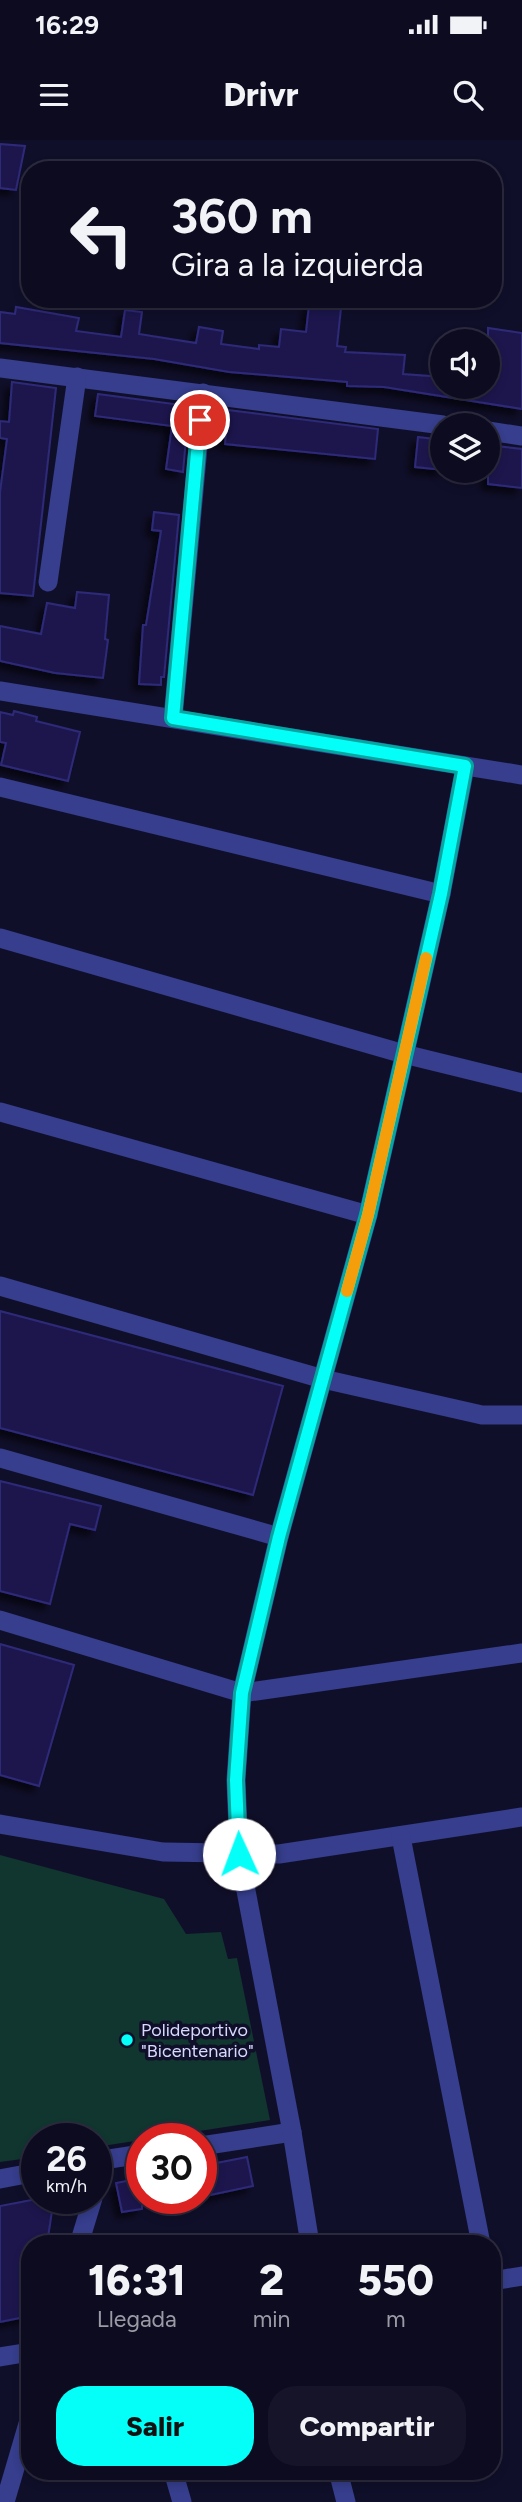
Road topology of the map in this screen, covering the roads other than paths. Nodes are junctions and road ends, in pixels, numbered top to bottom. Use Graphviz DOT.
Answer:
graph roads {
  1 [pos="0,368"];
  2 [pos="77,377"];
  3 [pos="203,393"];
  4 [pos="430,423"];
  5 [pos="500,433"];
  6 [pos="522,436"];
  7 [pos="48,582"];
  8 [pos="0,691"];
  9 [pos="173,718"];
  10 [pos="465,766"];
  11 [pos="522,775"];
  12 [pos="0,787"];
  13 [pos="441,894"];
  14 [pos="0,938"];
  15 [pos="404,1054"];
  16 [pos="522,1083"];
  17 [pos="0,1112"];
  18 [pos="368,1215"];
  19 [pos="0,1286"];
  20 [pos="323,1379"];
  21 [pos="522,1415"];
  22 [pos="0,1458"];
  23 [pos="279,1537"];
  24 [pos="0,1620"];
  25 [pos="522,1653"];
  26 [pos="242,1693"];
  27 [pos="522,1817"];
  28 [pos="0,1824"];
  29 [pos="401,1837"];
  30 [pos="239,1854"];
  31 [pos="292,2132"];
  32 [pos="217,2144"];
  33 [pos="21,2175"];
  34 [pos="0,2179"];
  35 [pos="88,2214"];
  36 [pos="82,2235"];
  37 [pos="309,2235"];
  38 [pos="479,2235"];
  39 [pos="522,2276"];
  40 [pos="501,2280"];
  41 [pos="21,2354"];
  42 [pos="0,2357"];
  43 [pos="21,2446"];
  44 [pos="12,2475"];
  45 [pos="176,2480"];
  46 [pos="340,2480"];
  47 [pos="5,2502"];
  48 [pos="23,2502"];
  49 [pos="183,2502"];
  50 [pos="346,2502"];
  1 -- 2 [label="street"];
  2 -- 3 [label="street"];
  2 -- 7 [label="street"];
  3 -- 4 [label="street"];
  3 -- 9 [label="street"];
  5 -- 6 [label="street"];
  8 -- 9 [label="street"];
  9 -- 10 [label="street"];
  10 -- 11 [label="street"];
  10 -- 13 [label="street"];
  12 -- 13 [label="street"];
  13 -- 15 [label="street"];
  14 -- 15 [label="street"];
  15 -- 16 [label="street"];
  15 -- 18 [label="street"];
  17 -- 18 [label="street"];
  18 -- 20 [label="street"];
  19 -- 20 [label="street"];
  20 -- 21 [label="street"];
  20 -- 23 [label="street"];
  22 -- 23 [label="street"];
  23 -- 26 [label="street"];
  24 -- 26 [label="street"];
  25 -- 26 [label="street"];
  26 -- 30 [label="street"];
  27 -- 29 [label="street"];
  28 -- 30 [label="street"];
  29 -- 30 [label="street"];
  29 -- 38 [label="street"];
  30 -- 31 [label="street"];
  31 -- 32 [label="street"];
  31 -- 37 [label="street"];
  33 -- 34 [label="street"];
  35 -- 36 [label="street"];
  39 -- 40 [label="street"];
  41 -- 42 [label="street"];
  43 -- 44 [label="street"];
  44 -- 47 [label="street"];
  44 -- 48 [label="street"];
  45 -- 49 [label="street"];
  46 -- 50 [label="street"];
}
